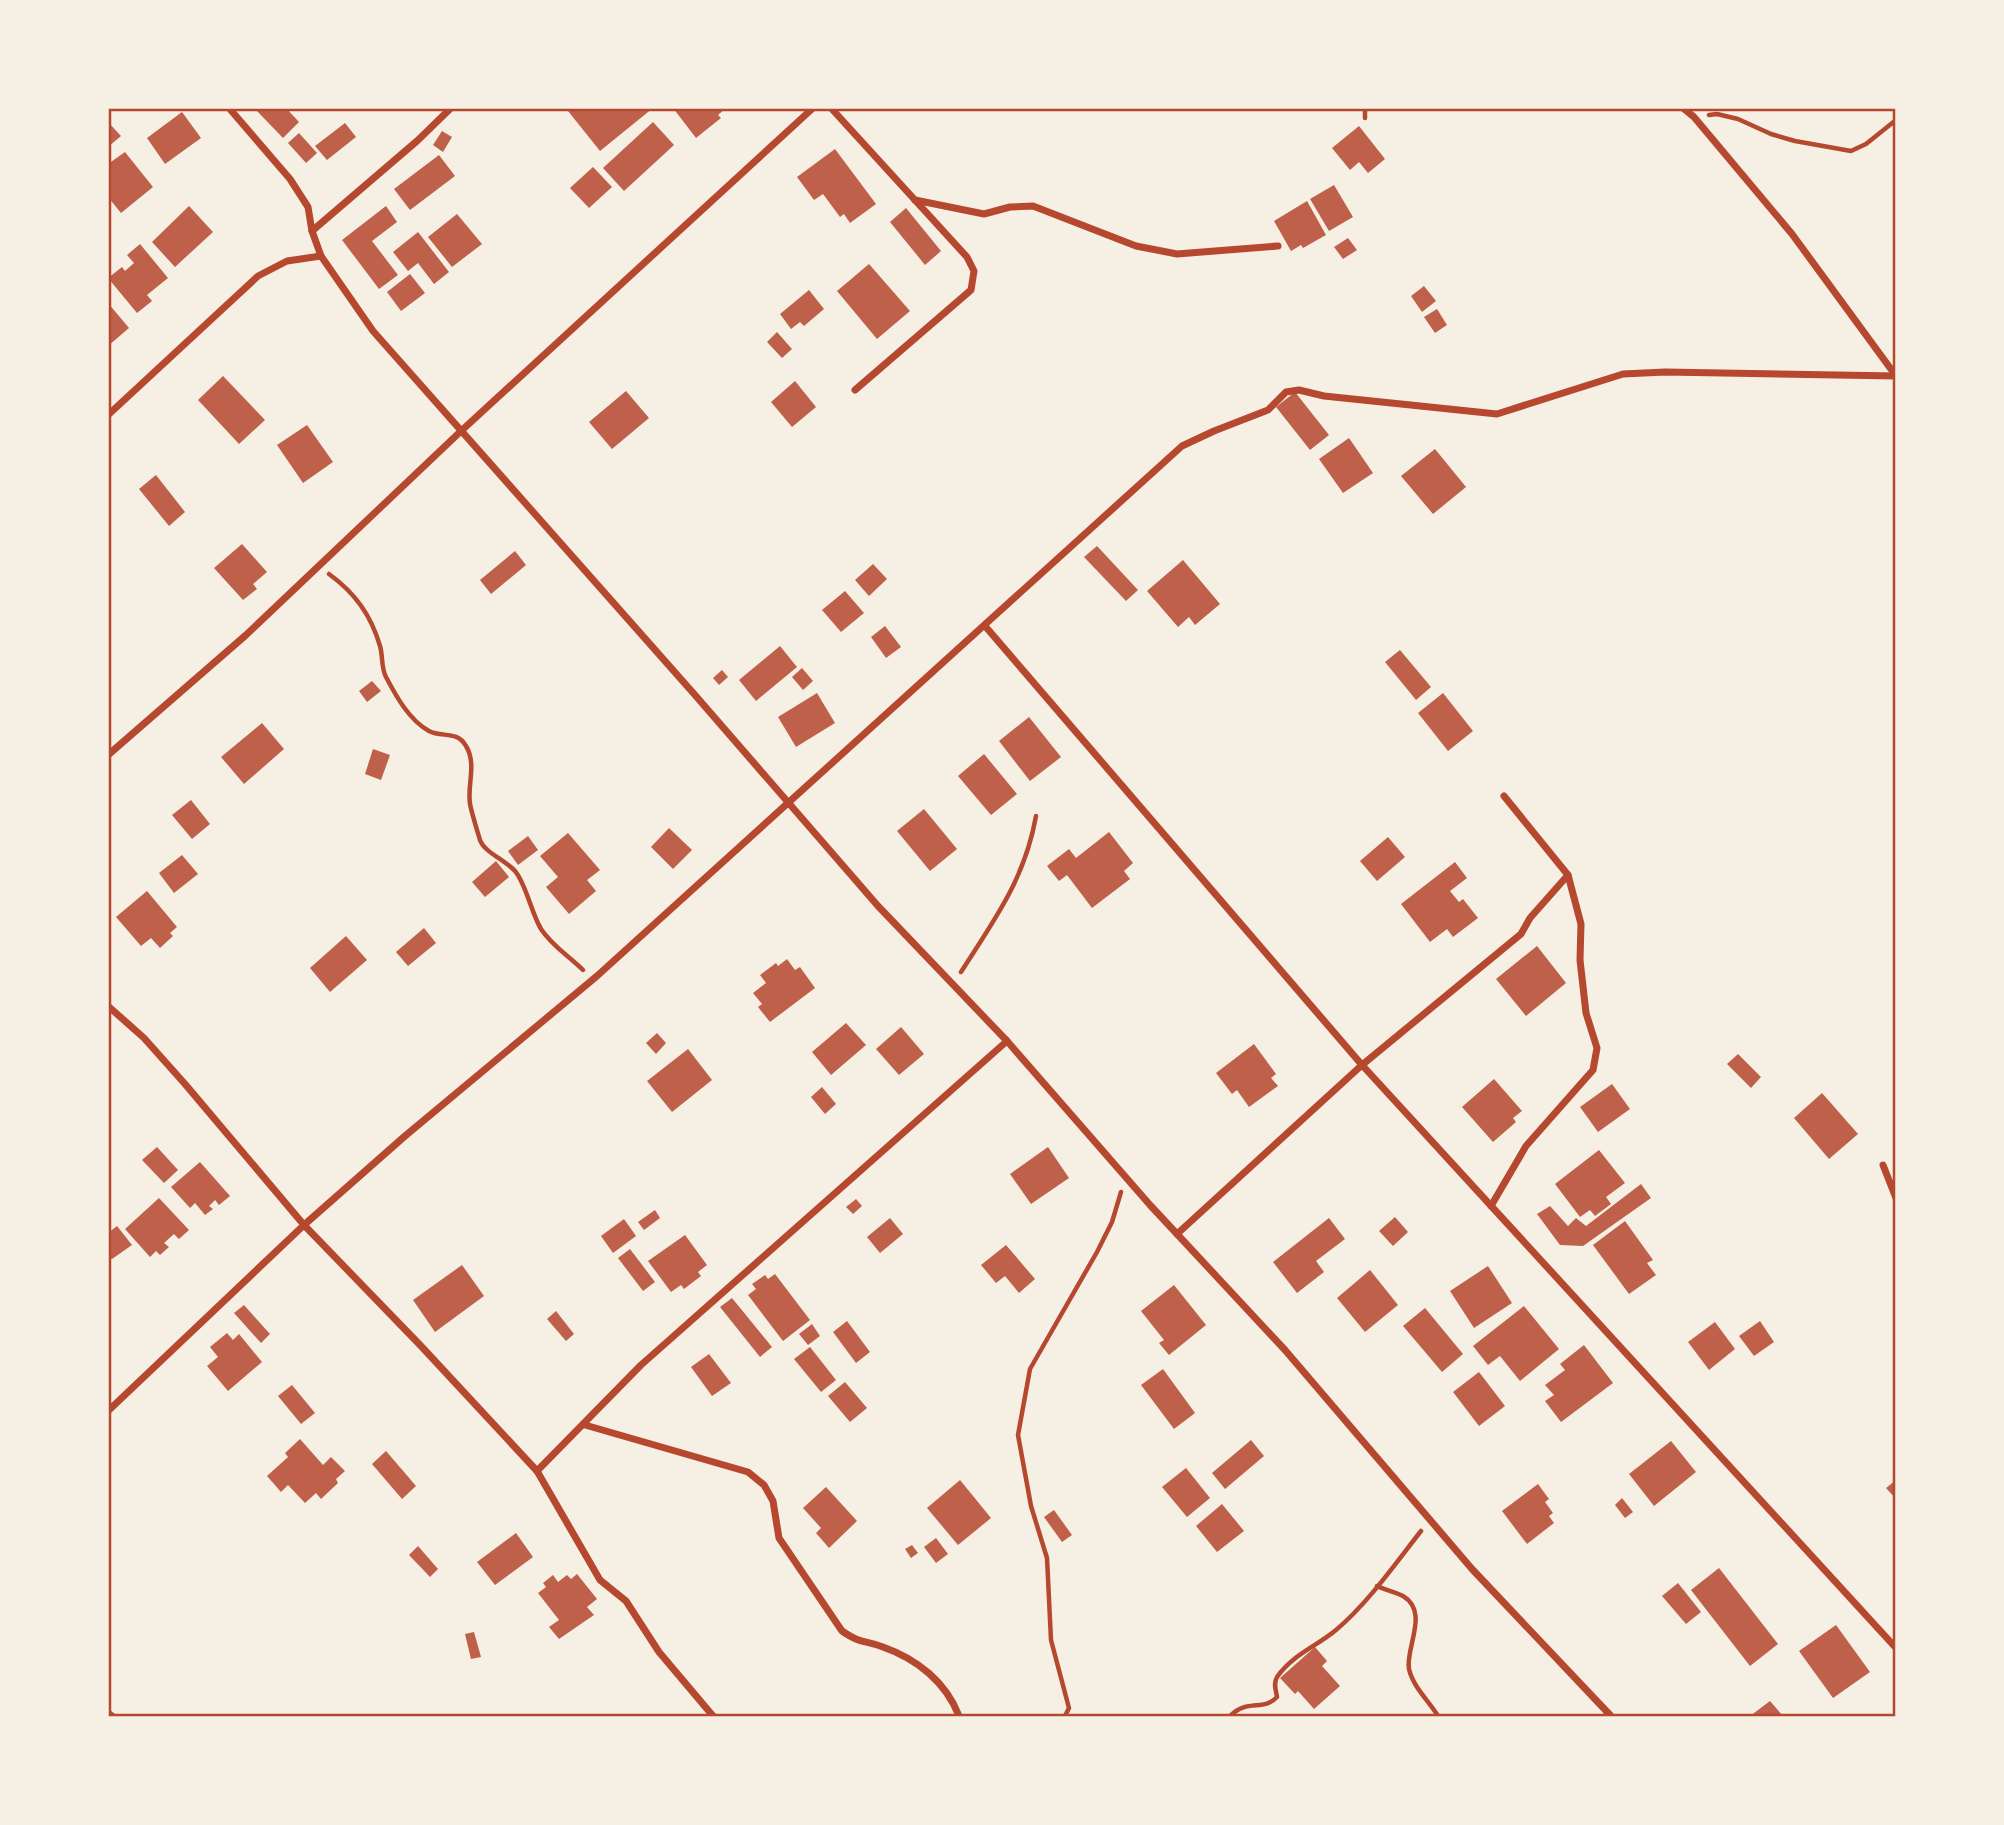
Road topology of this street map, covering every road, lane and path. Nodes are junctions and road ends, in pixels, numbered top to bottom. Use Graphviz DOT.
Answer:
graph roads {
  1 [pos="229,108"];
  2 [pos="451,108"];
  3 [pos="813,108"];
  4 [pos="831,108"];
  5 [pos="1365,108"];
  6 [pos="1683,108"];
  7 [pos="1694,117"];
  8 [pos="1365,118"];
  9 [pos="1895,120"];
  10 [pos="915,200"];
  11 [pos="312,231"];
  12 [pos="1278,246"];
  13 [pos="321,256"];
  14 [pos="1895,376"];
  15 [pos="855,390"];
  16 [pos="108,415"];
  17 [pos="460,432"];
  18 [pos="316,566"];
  19 [pos="985,626"];
  20 [pos="108,755"];
  21 [pos="1504,796"];
  22 [pos="789,803"];
  23 [pos="1036,816"];
  24 [pos="1568,875"];
  25 [pos="592,979"];
  26 [pos="953,985"];
  27 [pos="108,1006"];
  28 [pos="1007,1041"];
  29 [pos="1362,1065"];
  30 [pos="1882,1165"];
  31 [pos="1126,1178"];
  32 [pos="1895,1198"];
  33 [pos="1491,1206"];
  34 [pos="304,1226"];
  35 [pos="1177,1234"];
  36 [pos="108,1410"];
  37 [pos="585,1425"];
  38 [pos="537,1471"];
  39 [pos="1431,1520"];
  40 [pos="1377,1587"];
  41 [pos="1895,1648"];
  42 [pos="713,1717"];
  43 [pos="959,1717"];
  44 [pos="1065,1717"];
  45 [pos="1230,1717"];
  46 [pos="1438,1717"];
  47 [pos="1611,1717"];
  1 -- 11 [label="street"];
  2 -- 11 [label="street"];
  3 -- 17 [label="street"];
  4 -- 10 [label="street"];
  5 -- 8 [label="path"];
  6 -- 7 [label="street"];
  7 -- 9 [label="path"];
  7 -- 14 [label="street"];
  10 -- 12 [label="street"];
  10 -- 15 [label="street"];
  11 -- 13 [label="street"];
  13 -- 16 [label="street"];
  13 -- 17 [label="street"];
  14 -- 19 [label="street"];
  17 -- 18 [label="street"];
  17 -- 22 [label="street"];
  18 -- 20 [label="street"];
  18 -- 25 [label="path"];
  19 -- 22 [label="street"];
  19 -- 29 [label="street"];
  21 -- 24 [label="street"];
  22 -- 25 [label="street"];
  22 -- 26 [label="street"];
  23 -- 26 [label="path"];
  24 -- 29 [label="street"];
  24 -- 33 [label="street"];
  25 -- 34 [label="street"];
  26 -- 28 [label="street"];
  27 -- 34 [label="street"];
  28 -- 31 [label="street"];
  28 -- 37 [label="street"];
  29 -- 33 [label="street"];
  29 -- 35 [label="street"];
  30 -- 32 [label="street"];
  31 -- 35 [label="street"];
  31 -- 44 [label="path"];
  33 -- 41 [label="street"];
  34 -- 36 [label="street"];
  34 -- 38 [label="street"];
  35 -- 39 [label="street"];
  37 -- 38 [label="street"];
  37 -- 43 [label="street"];
  38 -- 42 [label="street"];
  39 -- 40 [label="path"];
  39 -- 47 [label="street"];
  40 -- 45 [label="path"];
  40 -- 46 [label="path"];
}
